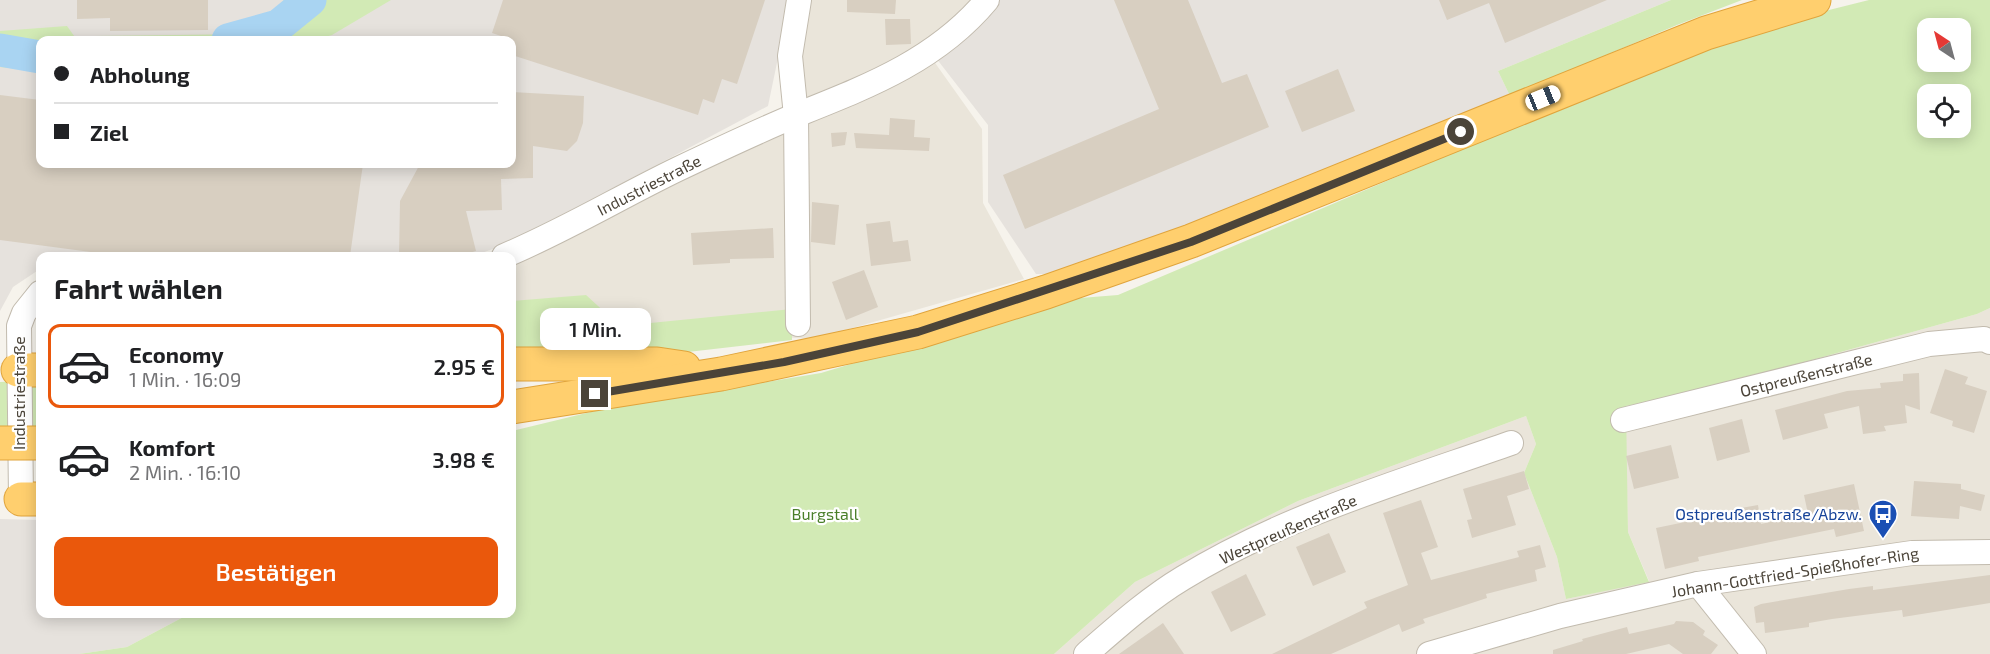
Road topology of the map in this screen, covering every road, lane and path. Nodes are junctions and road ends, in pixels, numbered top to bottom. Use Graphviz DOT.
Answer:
graph roads {
  1 [pos="799,0"];
  2 [pos="987,0"];
  3 [pos="1814,0"];
  4 [pos="796,116"];
  5 [pos="512,252"];
  6 [pos="36,298"];
  7 [pos="798,324"];
  8 [pos="1990,342"];
  9 [pos="516,364"];
  10 [pos="29,370"];
  11 [pos="721,374"];
  12 [pos="516,406"];
  13 [pos="1623,420"];
  14 [pos="0,443"];
  15 [pos="36,443"];
  16 [pos="1511,443"];
  17 [pos="31,499"];
  18 [pos="1990,552"];
  19 [pos="1698,584"];
  20 [pos="1086,654"];
  21 [pos="1429,654"];
  22 [pos="1754,654"];
  1 -- 4 [label="street"];
  2 -- 4 [label="street, Industriestraße"];
  3 -- 11 [label="highway"];
  4 -- 5 [label="street, Industriestraße"];
  4 -- 7 [label="street"];
  6 -- 10 [label="street, Industriestraße"];
  8 -- 13 [label="street, Ostpreußenstraße"];
  9 -- 11 [label="highway"];
  10 -- 17 [label="street, Industriestraße"];
  11 -- 12 [label="highway"];
  14 -- 15 [label="highway, bridge"];
  16 -- 20 [label="street, Westpreußenstraße"];
  18 -- 19 [label="street, Johann-Gottfried-Spießhofer-Ring"];
  19 -- 21 [label="street, Johann-Gottfried-Spießhofer-Ring"];
  19 -- 22 [label="street"];
}
